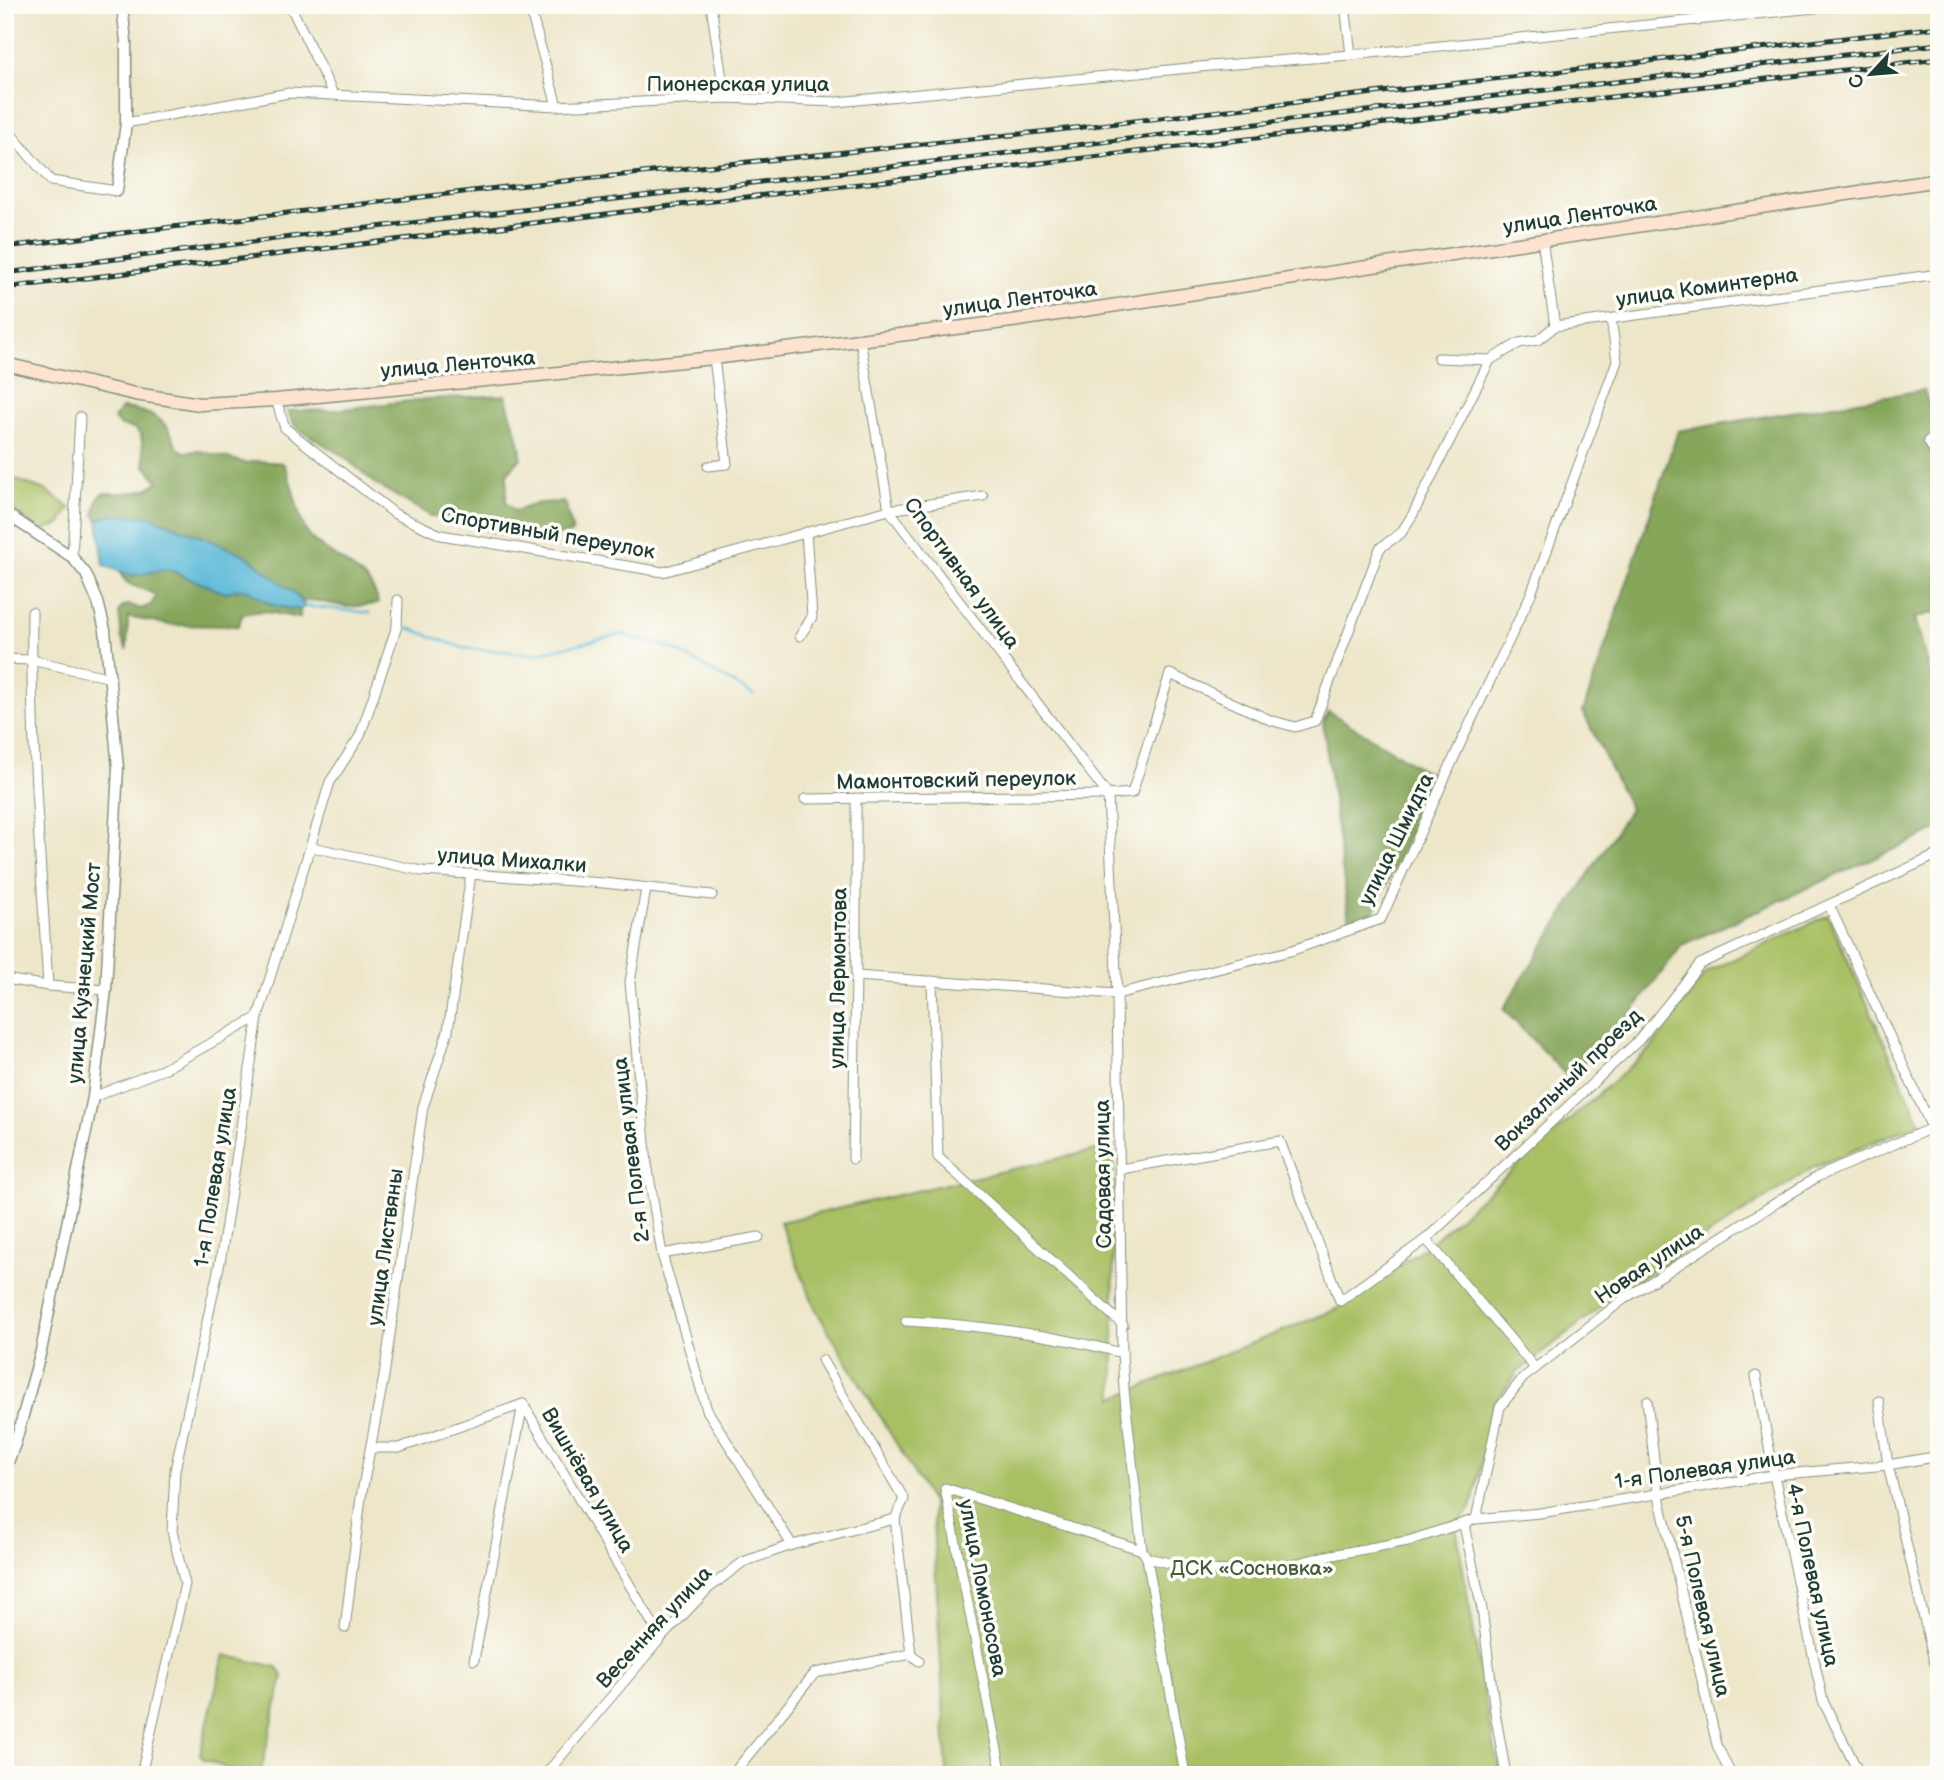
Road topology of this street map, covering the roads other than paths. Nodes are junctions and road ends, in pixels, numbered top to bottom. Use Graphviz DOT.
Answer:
graph roads {
  1 [pos="122,5"];
  2 [pos="290,5"];
  3 [pos="529,5"];
  4 [pos="711,5"];
  5 [pos="1345,5"];
  6 [pos="1696,5"];
  7 [pos="1844,5"];
  8 [pos="1698,21"];
  9 [pos="1351,55"];
  10 [pos="333,94"];
  11 [pos="725,98"];
  12 [pos="557,106"];
  13 [pos="126,123"];
  14 [pos="5,127"];
  15 [pos="1939,180"];
  16 [pos="117,191"];
  17 [pos="1542,240"];
  18 [pos="1939,274"];
  19 [pos="1611,318"];
  20 [pos="1555,326"];
  21 [pos="860,339"];
  22 [pos="714,358"];
  23 [pos="1438,358"];
  24 [pos="1490,360"];
  25 [pos="5,364"];
  26 [pos="276,400"];
  27 [pos="80,417"];
  28 [pos="1928,441"];
  29 [pos="1939,460"];
  30 [pos="708,466"];
  31 [pos="983,496"];
  32 [pos="889,510"];
  33 [pos="5,513"];
  34 [pos="806,532"];
  35 [pos="72,557"];
  36 [pos="398,600"];
  37 [pos="32,612"];
  38 [pos="800,636"];
  39 [pos="5,659"];
  40 [pos="31,660"];
  41 [pos="111,678"];
  42 [pos="1108,795"];
  43 [pos="856,798"];
  44 [pos="805,799"];
  45 [pos="312,847"];
  46 [pos="1939,854"];
  47 [pos="471,874"];
  48 [pos="646,889"];
  49 [pos="712,895"];
  50 [pos="1829,905"];
  51 [pos="856,976"];
  52 [pos="5,979"];
  53 [pos="932,981"];
  54 [pos="48,986"];
  55 [pos="106,990"];
  56 [pos="1116,995"];
  57 [pos="258,1017"];
  58 [pos="93,1097"];
  59 [pos="1936,1126"];
  60 [pos="852,1159"];
  61 [pos="1121,1169"];
  62 [pos="759,1237"];
  63 [pos="1426,1239"];
  64 [pos="662,1254"];
  65 [pos="905,1321"];
  66 [pos="1123,1325"];
  67 [pos="1122,1353"];
  68 [pos="822,1360"];
  69 [pos="1535,1368"];
  70 [pos="1756,1376"];
  71 [pos="1647,1401"];
  72 [pos="1879,1401"];
  73 [pos="523,1404"];
  74 [pos="372,1448"];
  75 [pos="1939,1456"];
  76 [pos="1888,1465"];
  77 [pos="5,1470"];
  78 [pos="1774,1475"];
  79 [pos="1658,1492"];
  80 [pos="895,1519"];
  81 [pos="1476,1520"];
  82 [pos="792,1545"];
  83 [pos="1145,1555"];
  84 [pos="345,1628"];
  85 [pos="1934,1638"];
  86 [pos="661,1639"];
  87 [pos="474,1660"];
  88 [pos="1939,1671"];
  89 [pos="141,1775"];
  90 [pos="545,1775"];
  91 [pos="732,1775"];
  92 [pos="1002,1775"];
  93 [pos="1185,1775"];
  94 [pos="1506,1775"];
  95 [pos="1731,1775"];
  96 [pos="1860,1775"];
  1 -- 13 [label="street"];
  2 -- 10 [label="street"];
  3 -- 12 [label="street"];
  4 -- 11 [label="street"];
  5 -- 9 [label="street"];
  6 -- 8 [label="street"];
  7 -- 8 [label="street, Пионерская улица"];
  8 -- 9 [label="street, Пионерская улица"];
  9 -- 11 [label="street, Пионерская улица"];
  10 -- 12 [label="street, Пионерская улица"];
  10 -- 13 [label="street, Пионерская улица"];
  11 -- 12 [label="street, Пионерская улица"];
  13 -- 16 [label="street"];
  14 -- 16 [label="street"];
  15 -- 17 [label="main road, улица Ленточка"];
  17 -- 20 [label="street"];
  17 -- 21 [label="main road, улица Ленточка"];
  18 -- 19 [label="street, улица Коминтерна"];
  19 -- 20 [label="street, улица Коминтерна"];
  19 -- 56 [label="street, улица Шмидта"];
  20 -- 24 [label="street, улица Коминтерна"];
  21 -- 22 [label="main road, улица Ленточка"];
  21 -- 32 [label="street, Спортивная улица"];
  22 -- 26 [label="main road, улица Ленточка"];
  22 -- 30 [label="street"];
  23 -- 24 [label="street"];
  24 -- 42 [label="street"];
  25 -- 26 [label="main road, улица Ленточка"];
  26 -- 34 [label="street, Спортивный переулок"];
  27 -- 35 [label="street"];
  28 -- 29 [label="street"];
  31 -- 32 [label="street, Спортивный переулок"];
  32 -- 34 [label="street, Спортивный переулок"];
  32 -- 42 [label="street, Спортивная улица"];
  33 -- 35 [label="street, улица Кузнецкий Мост"];
  34 -- 38 [label="street"];
  35 -- 41 [label="street, улица Кузнецкий Мост"];
  36 -- 45 [label="street, 1-я Полевая улица"];
  37 -- 40 [label="street"];
  39 -- 40 [label="street"];
  40 -- 41 [label="street"];
  40 -- 54 [label="street"];
  41 -- 55 [label="street, улица Кузнецкий Мост"];
  42 -- 43 [label="street, Мамонтовский переулок"];
  42 -- 56 [label="street, Садовая улица"];
  43 -- 44 [label="street, Мамонтовский переулок"];
  43 -- 51 [label="street, улица Лермонтова"];
  45 -- 47 [label="street, улица Михалки"];
  45 -- 57 [label="street, 1-я Полевая улица"];
  46 -- 50 [label="street, Вокзальный проезд"];
  47 -- 48 [label="street, улица Михалки"];
  47 -- 74 [label="street, улица Листвяны"];
  48 -- 49 [label="street, улица Михалки"];
  48 -- 64 [label="street, 2-я Полевая улица"];
  50 -- 59 [label="street"];
  50 -- 63 [label="street, Вокзальный проезд"];
  51 -- 53 [label="street, улица Шмидта"];
  51 -- 60 [label="street, улица Лермонтова"];
  52 -- 54 [label="street"];
  53 -- 56 [label="street, улица Шмидта"];
  53 -- 66 [label="street"];
  54 -- 55 [label="street"];
  55 -- 58 [label="street, улица Кузнецкий Мост"];
  56 -- 61 [label="street, Садовая улица"];
  57 -- 58 [label="street"];
  57 -- 89 [label="street, 1-я Полевая улица"];
  58 -- 77 [label="street, улица Кузнецкий Мост"];
  59 -- 69 [label="street, Новая улица"];
  61 -- 63 [label="street, Вокзальный проезд"];
  61 -- 66 [label="street, Садовая улица"];
  62 -- 64 [label="street"];
  63 -- 69 [label="street"];
  64 -- 82 [label="street, 2-я Полевая улица"];
  65 -- 67 [label="street"];
  66 -- 67 [label="street, Садовая улица"];
  67 -- 83 [label="street, Садовая улица"];
  68 -- 80 [label="street"];
  69 -- 81 [label="street, Новая улица"];
  70 -- 78 [label="street, 4-я Полевая улица"];
  71 -- 79 [label="street, 5-я Полевая улица"];
  72 -- 76 [label="street"];
  73 -- 74 [label="street, Вишнёвая улица"];
  73 -- 86 [label="street, Вишнёвая улица"];
  73 -- 87 [label="street"];
  74 -- 84 [label="street, улица Листвяны"];
  75 -- 76 [label="street, 1-я Полевая улица"];
  76 -- 78 [label="street, 1-я Полевая улица"];
  76 -- 85 [label="street"];
  78 -- 79 [label="street, 1-я Полевая улица"];
  78 -- 96 [label="street, 4-я Полевая улица"];
  79 -- 81 [label="street, 1-я Полевая улица"];
  79 -- 95 [label="street, 5-я Полевая улица"];
  80 -- 82 [label="street, Весенняя улица"];
  80 -- 91 [label="street"];
  81 -- 83 [label="street, 1-я Полевая улица"];
  81 -- 94 [label="street, Новая улица"];
  82 -- 86 [label="street, Весенняя улица"];
  83 -- 92 [label="street, улица Ломоносова"];
  83 -- 93 [label="street, Садовая улица"];
  85 -- 88 [label="street"];
  86 -- 90 [label="street, Весенняя улица"];
}
